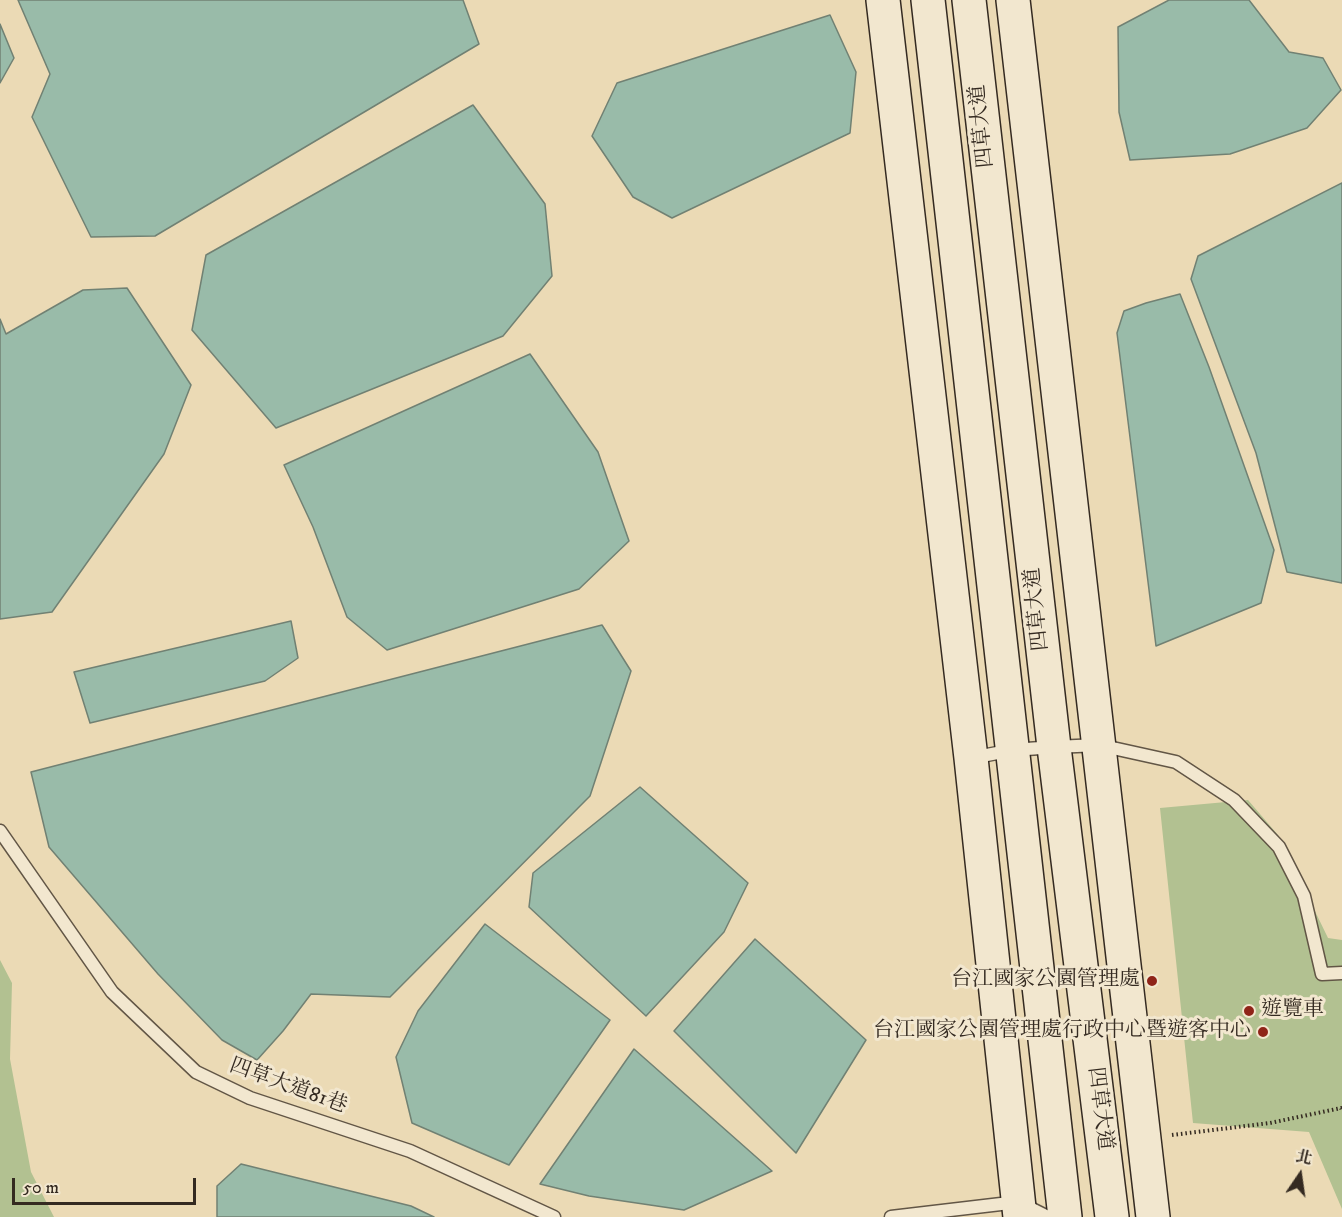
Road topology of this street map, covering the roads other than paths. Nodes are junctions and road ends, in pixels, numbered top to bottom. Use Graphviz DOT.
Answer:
graph roads {
  1 [pos="883,0"];
  2 [pos="928,0"];
  3 [pos="969,0"];
  4 [pos="1013,0"];
  5 [pos="1099,745"];
  6 [pos="1054,747"];
  7 [pos="1013,750"];
  8 [pos="971,758"];
  9 [pos="0,831"];
  10 [pos="1342,974"];
  11 [pos="1019,1209"];
  12 [pos="554,1217"];
  13 [pos="891,1217"];
  14 [pos="1047,1217"];
  15 [pos="1065,1217"];
  16 [pos="1112,1217"];
  17 [pos="1153,1217"];
  1 -- 8 [label="street"];
  2 -- 7 [label="street, 四草大道"];
  3 -- 6 [label="street, 四草大道"];
  4 -- 5 [label="street, 四草大道"];
  5 -- 6 [label="lane"];
  5 -- 10 [label="lane"];
  5 -- 17 [label="street, 四草大道"];
  6 -- 7 [label="lane"];
  6 -- 16 [label="street, 四草大道"];
  7 -- 8 [label="lane"];
  7 -- 15 [label="street, 四草大道"];
  8 -- 11 [label="street"];
  9 -- 12 [label="lane, 四草大道81巷"];
  11 -- 13 [label="lane"];
  11 -- 14 [label="lane"];
}
